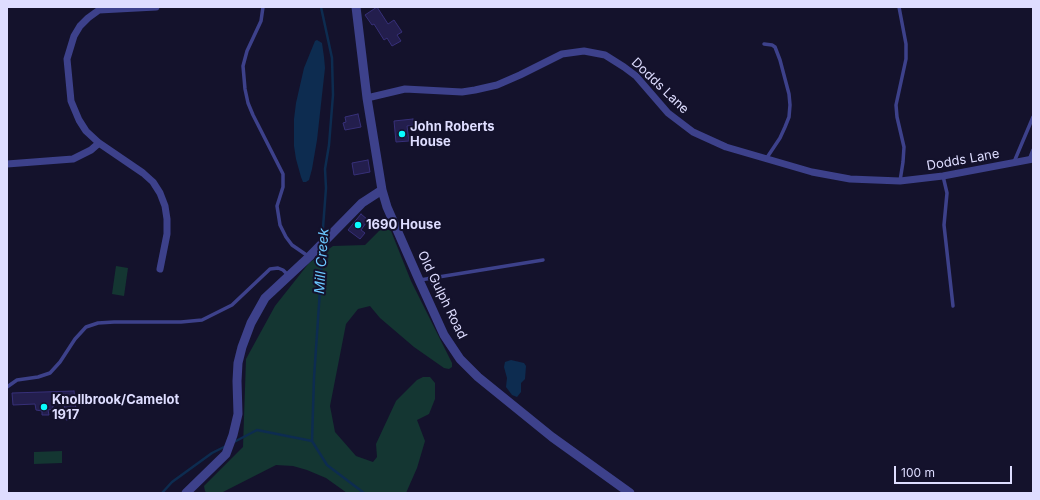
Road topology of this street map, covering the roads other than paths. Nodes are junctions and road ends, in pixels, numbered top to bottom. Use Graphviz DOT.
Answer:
graph roads {
  1 [pos="156,7"];
  2 [pos="262,7"];
  3 [pos="356,7"];
  4 [pos="899,7"];
  5 [pos="764,44"];
  6 [pos="368,98"];
  7 [pos="1033,116"];
  8 [pos="98,143"];
  9 [pos="1033,150"];
  10 [pos="766,159"];
  11 [pos="1031,159"];
  12 [pos="1014,163"];
  13 [pos="7,164"];
  14 [pos="943,176"];
  15 [pos="900,181"];
  16 [pos="382,190"];
  17 [pos="309,256"];
  18 [pos="543,260"];
  19 [pos="160,269"];
  20 [pos="288,275"];
  21 [pos="429,278"];
  22 [pos="418,280"];
  23 [pos="436,288"];
  24 [pos="952,306"];
  25 [pos="7,387"];
  26 [pos="186,493"];
  27 [pos="630,493"];
  1 -- 8 [label="street"];
  2 -- 17 [label="lane"];
  3 -- 6 [label="street, Old Gulph Road"];
  4 -- 15 [label="lane"];
  5 -- 10 [label="lane"];
  6 -- 10 [label="street, Dodds Lane"];
  6 -- 16 [label="street, Old Gulph Road"];
  7 -- 12 [label="lane"];
  8 -- 13 [label="street"];
  8 -- 19 [label="street"];
  9 -- 11 [label="lane"];
  10 -- 15 [label="street, Dodds Lane"];
  11 -- 12 [label="street, Dodds Lane"];
  12 -- 14 [label="street, Dodds Lane"];
  14 -- 15 [label="street, Dodds Lane"];
  14 -- 24 [label="lane"];
  16 -- 17 [label="street"];
  16 -- 22 [label="street, Old Gulph Road"];
  17 -- 20 [label="street"];
  18 -- 21 [label="lane"];
  20 -- 25 [label="lane"];
  20 -- 26 [label="street"];
  21 -- 22 [label="lane"];
  21 -- 23 [label="lane"];
  22 -- 27 [label="street, Old Gulph Road"];
}
